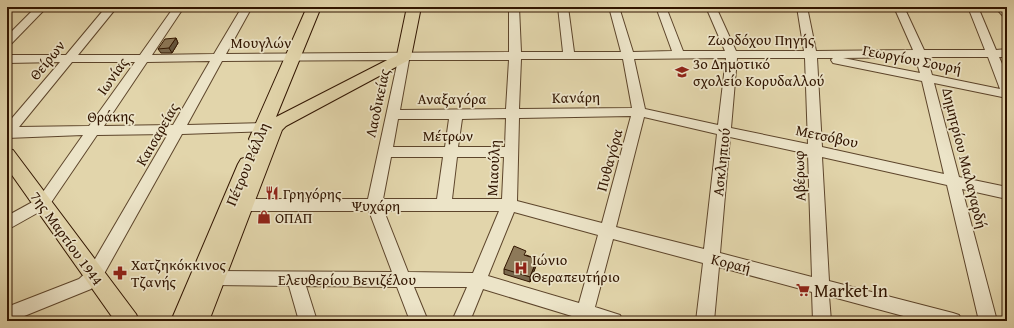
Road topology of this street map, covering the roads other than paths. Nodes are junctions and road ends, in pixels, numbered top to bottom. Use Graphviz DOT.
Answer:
graph roads {
  1 [pos="42,7"];
  2 [pos="112,7"];
  3 [pos="180,7"];
  4 [pos="247,7"];
  5 [pos="314,7"];
  6 [pos="414,7"];
  7 [pos="514,7"];
  8 [pos="563,7"];
  9 [pos="614,7"];
  10 [pos="661,7"];
  11 [pos="711,7"];
  12 [pos="802,7"];
  13 [pos="899,7"];
  14 [pos="973,7"];
  15 [pos="1000,7"];
  16 [pos="1007,14"];
  17 [pos="26,23"];
  18 [pos="7,26"];
  19 [pos="7,42"];
  20 [pos="920,53"];
  21 [pos="993,53"];
  22 [pos="1007,53"];
  23 [pos="679,55"];
  24 [pos="732,55"];
  25 [pos="812,55"];
  26 [pos="515,56"];
  27 [pos="569,56"];
  28 [pos="628,56"];
  29 [pos="404,57"];
  30 [pos="144,58"];
  31 [pos="218,58"];
  32 [pos="292,58"];
  33 [pos="7,59"];
  34 [pos="68,59"];
  35 [pos="927,78"];
  36 [pos="1007,90"];
  37 [pos="1007,94"];
  38 [pos="639,112"];
  39 [pos="456,114"];
  40 [pos="513,114"];
  41 [pos="392,115"];
  42 [pos="271,125"];
  43 [pos="178,130"];
  44 [pos="724,131"];
  45 [pos="92,132"];
  46 [pos="8,133"];
  47 [pos="815,150"];
  48 [pos="385,152"];
  49 [pos="450,152"];
  50 [pos="511,152"];
  51 [pos="7,155"];
  52 [pos="952,180"];
  53 [pos="1007,193"];
  54 [pos="43,203"];
  55 [pos="244,205"];
  56 [pos="374,205"];
  57 [pos="444,205"];
  58 [pos="509,205"];
  59 [pos="7,224"];
  60 [pos="608,231"];
  61 [pos="711,258"];
  62 [pos="94,276"];
  63 [pos="215,278"];
  64 [pos="295,279"];
  65 [pos="403,279"];
  66 [pos="478,280"];
  67 [pos="820,286"];
  68 [pos="7,315"];
  69 [pos="584,317"];
  70 [pos="186,319"];
  71 [pos="128,321"];
  72 [pos="308,321"];
  73 [pos="419,321"];
  74 [pos="461,321"];
  75 [pos="614,321"];
  76 [pos="704,321"];
  77 [pos="822,321"];
  78 [pos="953,321"];
  79 [pos="988,321"];
  1 -- 17 [label="street"];
  2 -- 34 [label="street, Θείρων"];
  3 -- 30 [label="street, Ιωνίας"];
  4 -- 31 [label="street, Καισαρείας"];
  5 -- 32 [label="main road, Πέτρου Ράλλη"];
  6 -- 29 [label="main road, Λαοδικείας"];
  7 -- 26 [label="street, Μιαούλη"];
  8 -- 27 [label="street"];
  9 -- 28 [label="street, Πυθαγόρα"];
  10 -- 23 [label="street"];
  11 -- 24 [label="street, Ασκληπιού"];
  12 -- 25 [label="street, Αβέρωφ"];
  13 -- 20 [label="street, Δημητρίου Μαλαγαρδή"];
  14 -- 21 [label="street"];
  15 -- 16 [label="street"];
  17 -- 18 [label="street"];
  17 -- 19 [label="street"];
  20 -- 21 [label="street, Ζωοδόχου Πηγής"];
  20 -- 25 [label="street, Ζωοδόχου Πηγής"];
  20 -- 35 [label="street, Δημητρίου Μαλαγαρδή"];
  21 -- 22 [label="street, Ζωοδόχου Πηγής"];
  21 -- 36 [label="street"];
  23 -- 24 [label="street, Ζωοδόχου Πηγής"];
  23 -- 28 [label="street, Ζωοδόχου Πηγής"];
  24 -- 25 [label="street, Ζωοδόχου Πηγής"];
  24 -- 44 [label="street, Ασκληπιού"];
  25 -- 35 [label="street, Γεωργίου Σουρή"];
  25 -- 47 [label="street, Αβέρωφ"];
  26 -- 27 [label="street, Ζωοδόχου Πηγής"];
  26 -- 29 [label="street, Μουγλών"];
  26 -- 40 [label="street, Μιαούλη"];
  27 -- 28 [label="street, Ζωοδόχου Πηγής"];
  28 -- 38 [label="street, Πυθαγόρα"];
  29 -- 32 [label="street, Μουγλών"];
  29 -- 41 [label="street, Λαοδικείας"];
  29 -- 42 [label="main road"];
  30 -- 31 [label="street, Μουγλών"];
  30 -- 34 [label="street, Μουγλών"];
  30 -- 45 [label="street, Ιωνίας"];
  31 -- 32 [label="street, Μουγλών"];
  31 -- 43 [label="street, Καισαρείας"];
  32 -- 42 [label="main road, Πέτρου Ράλλη"];
  33 -- 34 [label="street, Μουγλών"];
  34 -- 46 [label="street, Θείρων"];
  35 -- 37 [label="street, Γεωργίου Σουρή"];
  35 -- 52 [label="street, Δημητρίου Μαλαγαρδή"];
  38 -- 40 [label="street, Κανάρη"];
  38 -- 44 [label="street, Μετσόβου"];
  38 -- 60 [label="street, Πυθαγόρα"];
  39 -- 40 [label="street, Αναξαγόρα"];
  39 -- 41 [label="street, Αναξαγόρα"];
  39 -- 49 [label="street"];
  40 -- 50 [label="street, Μιαούλη"];
  41 -- 48 [label="street, Λαοδικείας"];
  42 -- 43 [label="street, Θράκης"];
  42 -- 55 [label="main road, Πέτρου Ράλλη"];
  42 -- 70 [label="main road, Πέτρου Ράλλη"];
  43 -- 45 [label="street, Θράκης"];
  43 -- 62 [label="street, Καισαρείας"];
  44 -- 47 [label="street, Μετσόβου"];
  44 -- 61 [label="street, Ασκληπιού"];
  45 -- 46 [label="street, Θράκης"];
  45 -- 54 [label="street, Ιωνίας"];
  47 -- 52 [label="street, Μετσόβου"];
  47 -- 67 [label="street, Αβέρωφ"];
  48 -- 49 [label="street, Μέτρων"];
  48 -- 56 [label="street, Λαοδικείας"];
  49 -- 50 [label="street, Μέτρων"];
  49 -- 57 [label="street"];
  50 -- 58 [label="street, Μιαούλη"];
  51 -- 54 [label="main road, 7ης Μαρτίου 1944"];
  52 -- 53 [label="street, Μετσόβου"];
  52 -- 79 [label="street, Δημητρίου Μαλαγαρδή"];
  54 -- 59 [label="street"];
  54 -- 62 [label="main road, 7ης Μαρτίου 1944"];
  55 -- 56 [label="street, Ψυχάρη"];
  55 -- 63 [label="main road, Πέτρου Ράλλη"];
  56 -- 57 [label="street, Ψυχάρη"];
  56 -- 65 [label="street"];
  57 -- 58 [label="street, Ψυχάρη"];
  58 -- 60 [label="street, Κοραή"];
  58 -- 66 [label="street, Μιαούλη"];
  60 -- 61 [label="street, Κοραή"];
  60 -- 69 [label="street, Πυθαγόρα"];
  61 -- 67 [label="street, Κοραή"];
  61 -- 76 [label="street, Ασκληπιού"];
  62 -- 68 [label="street"];
  62 -- 71 [label="main road, 7ης Μαρτίου 1944"];
  63 -- 64 [label="street, Ελευθερίου Βενιζέλου"];
  63 -- 70 [label="main road, Πέτρου Ράλλη"];
  64 -- 65 [label="street, Ελευθερίου Βενιζέλου"];
  64 -- 72 [label="street"];
  65 -- 66 [label="street, Ελευθερίου Βενιζέλου"];
  65 -- 73 [label="street"];
  66 -- 69 [label="street, Ελευθερίου Βενιζέλου"];
  66 -- 74 [label="street, Μιαούλη"];
  67 -- 77 [label="street, Αβέρωφ"];
  67 -- 78 [label="street, Κοραή"];
  69 -- 75 [label="street, Ελευθερίου Βενιζέλου"];
}
